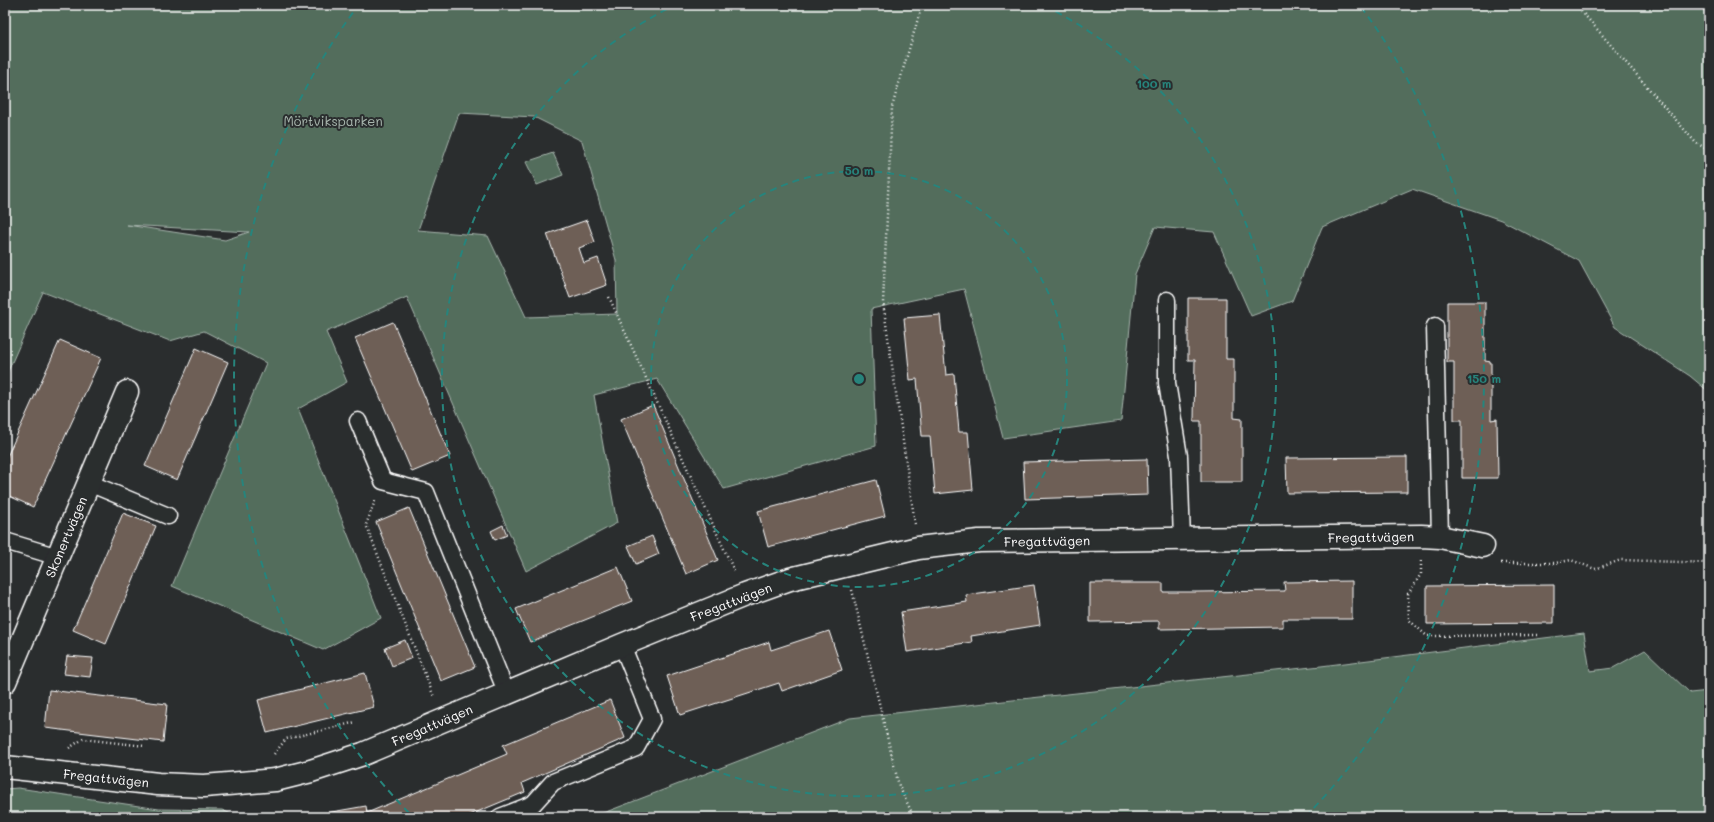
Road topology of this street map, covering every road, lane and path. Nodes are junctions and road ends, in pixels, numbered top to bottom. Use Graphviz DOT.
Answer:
graph roads {
  1 [pos="922,5"];
  2 [pos="1576,5"];
  3 [pos="1709,150"];
  4 [pos="609,297"];
  5 [pos="1167,300"];
  6 [pos="1435,326"];
  7 [pos="127,392"];
  8 [pos="358,421"];
  9 [pos="383,481"];
  10 [pos="89,483"];
  11 [pos="168,516"];
  12 [pos="1430,536"];
  13 [pos="1182,539"];
  14 [pos="5,541"];
  15 [pos="1483,546"];
  16 [pos="918,548"];
  17 [pos="58,557"];
  18 [pos="1709,563"];
  19 [pos="846,564"];
  20 [pos="746,595"];
  21 [pos="1538,635"];
  22 [pos="622,644"];
  23 [pos="5,682"];
  24 [pos="507,694"];
  25 [pos="443,720"];
  26 [pos="356,722"];
  27 [pos="76,743"];
  28 [pos="145,746"];
  29 [pos="279,746"];
  30 [pos="5,767"];
  31 [pos="500,817"];
  32 [pos="914,817"];
  1 -- 16 [label="path"];
  2 -- 3 [label="path"];
  4 -- 20 [label="path"];
  5 -- 13 [label="lane"];
  6 -- 12 [label="lane"];
  7 -- 10 [label="street, Skonertvägen"];
  8 -- 9 [label="lane"];
  9 -- 24 [label="lane"];
  9 -- 25 [label="path"];
  10 -- 11 [label="lane"];
  10 -- 17 [label="street, Skonertvägen"];
  12 -- 13 [label="street, Fregattvägen"];
  12 -- 15 [label="street, Fregattvägen"];
  12 -- 21 [label="path"];
  13 -- 16 [label="street, Fregattvägen"];
  14 -- 17 [label="lane"];
  15 -- 18 [label="path"];
  16 -- 19 [label="street, Fregattvägen"];
  17 -- 23 [label="street, Skonertvägen"];
  19 -- 20 [label="street, Fregattvägen"];
  19 -- 32 [label="path"];
  20 -- 22 [label="street, Fregattvägen"];
  22 -- 24 [label="street, Fregattvägen"];
  22 -- 31 [label="lane"];
  24 -- 25 [label="street, Fregattvägen"];
  25 -- 30 [label="street, Fregattvägen"];
  26 -- 29 [label="path"];
  27 -- 28 [label="path"];
}
